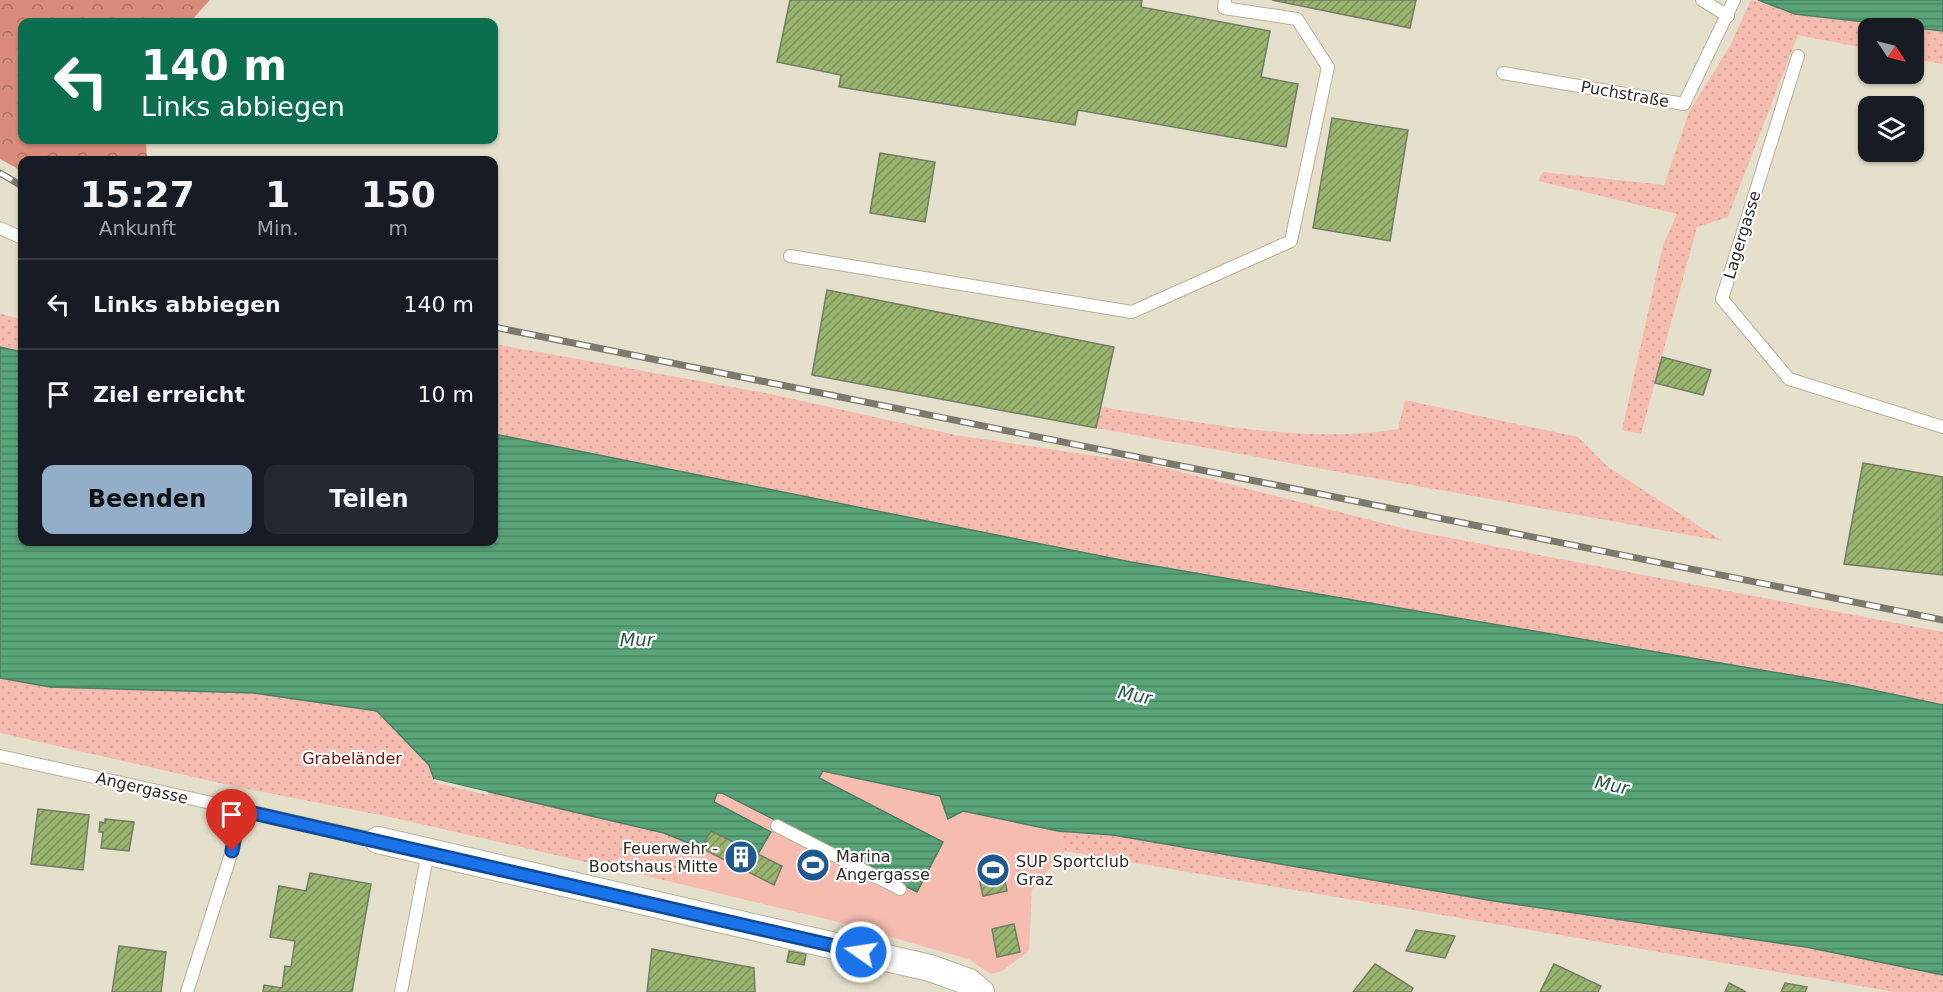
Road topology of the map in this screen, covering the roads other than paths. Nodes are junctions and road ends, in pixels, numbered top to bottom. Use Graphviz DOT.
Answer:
graph roads {
  1 [pos="1225,0"];
  2 [pos="1702,0"];
  3 [pos="1734,0"];
  4 [pos="1728,15"];
  5 [pos="1798,56"];
  6 [pos="1503,74"];
  7 [pos="0,228"];
  8 [pos="18,236"];
  9 [pos="790,256"];
  10 [pos="1943,427"];
  11 [pos="0,756"];
  12 [pos="240,810"];
  13 [pos="777,826"];
  14 [pos="378,840"];
  15 [pos="428,852"];
  16 [pos="900,889"];
  17 [pos="187,992"];
  18 [pos="401,992"];
  19 [pos="981,992"];
  1 -- 9 [label="lane"];
  2 -- 4 [label="lane"];
  3 -- 4 [label="lane, Puchstraße"];
  4 -- 6 [label="lane, Puchstraße"];
  5 -- 10 [label="lane, Lagergasse"];
  7 -- 8 [label="lane"];
  11 -- 12 [label="lane, Angergasse"];
  12 -- 14 [label="lane, Angergasse"];
  12 -- 17 [label="lane"];
  13 -- 16 [label="lane"];
  14 -- 15 [label="street, Angergasse"];
  15 -- 18 [label="lane"];
  15 -- 19 [label="street, Angergasse"];
}
